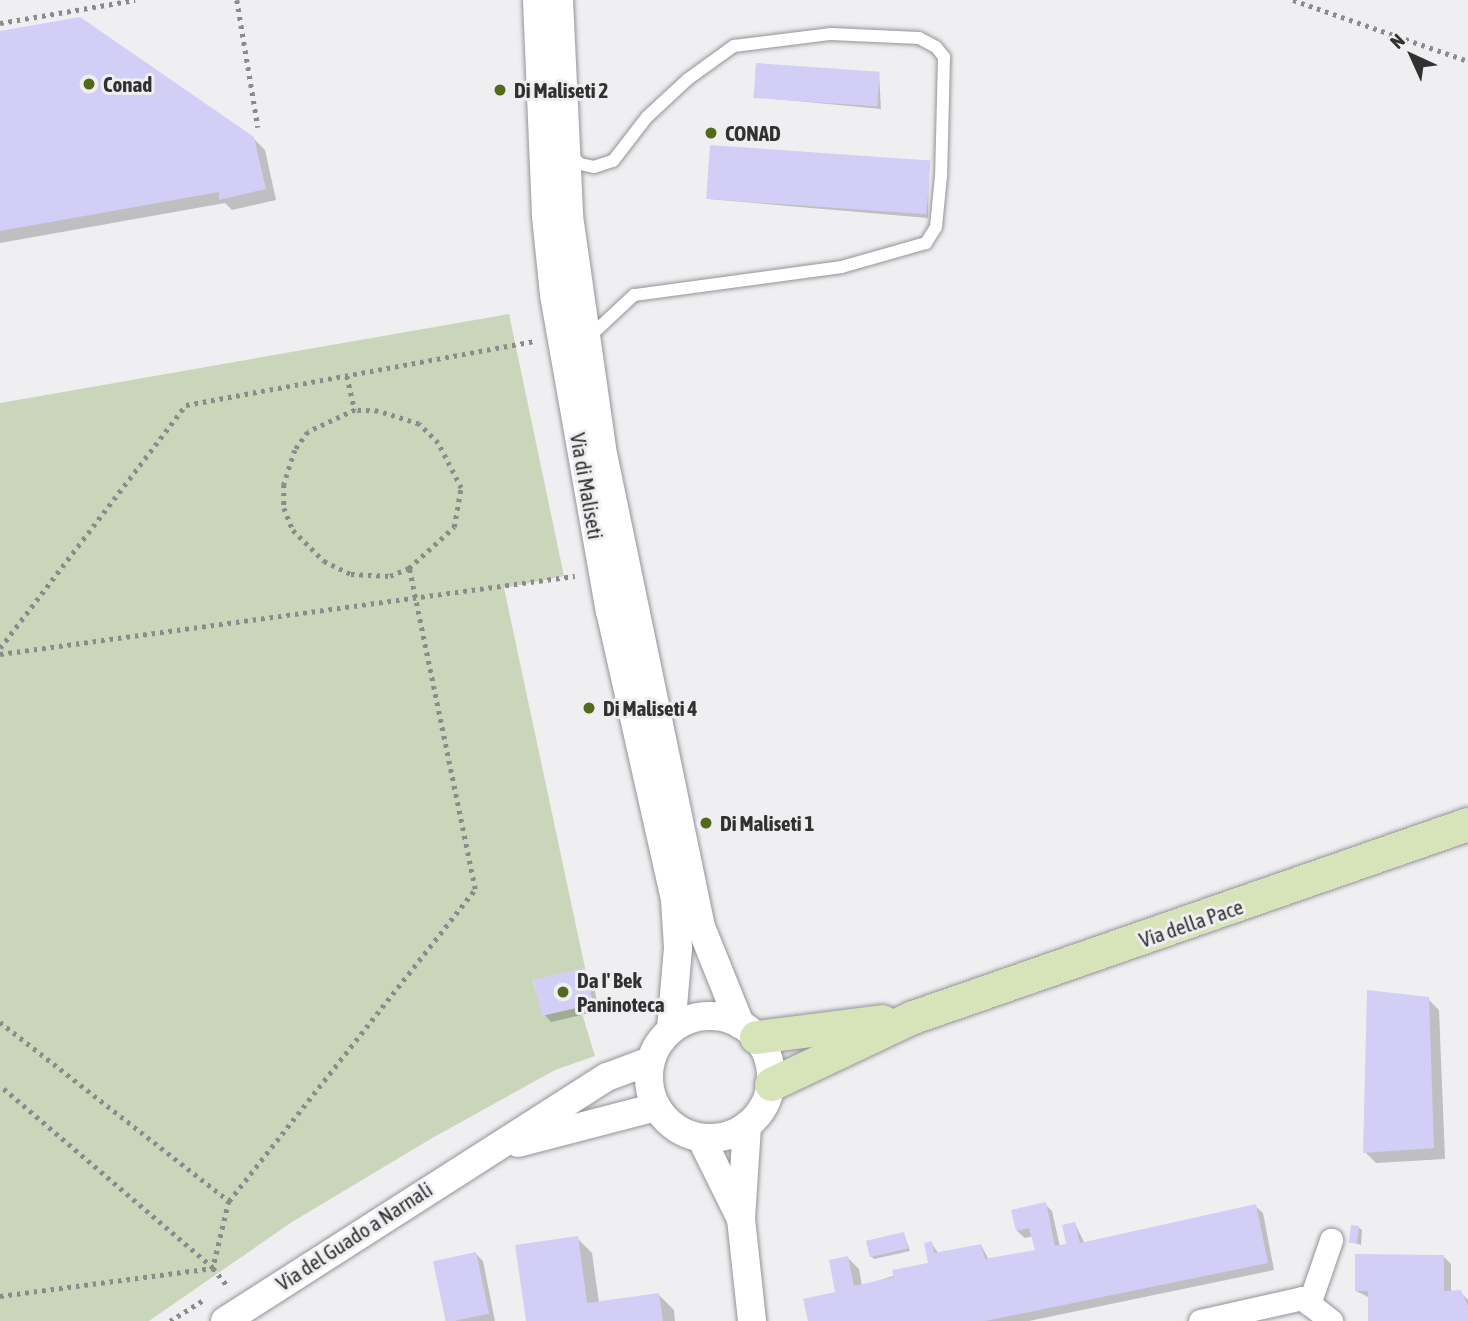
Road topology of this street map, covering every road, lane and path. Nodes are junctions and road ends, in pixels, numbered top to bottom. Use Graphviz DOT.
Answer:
graph roads {
  1 [pos="135,0"];
  2 [pos="237,0"];
  3 [pos="537,0"];
  4 [pos="559,0"];
  5 [pos="1293,0"];
  6 [pos="0,23"];
  7 [pos="1468,61"];
  8 [pos="258,127"];
  9 [pos="566,150"];
  10 [pos="535,341"];
  11 [pos="585,341"];
  12 [pos="348,376"];
  13 [pos="355,411"];
  14 [pos="409,568"];
  15 [pos="585,575"];
  16 [pos="414,598"];
  17 [pos="0,648"];
  18 [pos="0,654"];
  19 [pos="1468,824"];
  20 [pos="913,1017"];
  21 [pos="0,1022"];
  22 [pos="671,1030"];
  23 [pos="748,1030"];
  24 [pos="650,1061"];
  25 [pos="771,1084"];
  26 [pos="0,1086"];
  27 [pos="656,1107"];
  28 [pos="747,1126"];
  29 [pos="701,1138"];
  30 [pos="485,1152"];
  31 [pos="229,1201"];
  32 [pos="741,1219"];
  33 [pos="1331,1240"];
  34 [pos="213,1268"];
  35 [pos="0,1296"];
  36 [pos="1310,1304"];
  37 [pos="170,1321"];
  38 [pos="225,1321"];
  39 [pos="752,1321"];
  40 [pos="1200,1321"];
  41 [pos="1331,1321"];
  1 -- 6 [label="path"];
  2 -- 8 [label="path"];
  3 -- 22 [label="street, Via di Maliseti"];
  4 -- 9 [label="street, Via di Maliseti"];
  5 -- 7 [label="path"];
  9 -- 11 [label="street, Via di Maliseti"];
  9 -- 11 [label="lane"];
  10 -- 12 [label="path"];
  11 -- 23 [label="street, Via di Maliseti"];
  12 -- 13 [label="path"];
  12 -- 17 [label="path"];
  13 -- 14 [label="path"];
  13 -- 14 [label="path"];
  14 -- 16 [label="path"];
  15 -- 16 [label="path"];
  16 -- 18 [label="path"];
  16 -- 31 [label="path"];
  19 -- 20 [label="main road, Via della Pace"];
  20 -- 23 [label="main road"];
  20 -- 25 [label="main road"];
  21 -- 31 [label="path"];
  22 -- 23 [label="street"];
  22 -- 24 [label="street"];
  23 -- 25 [label="street"];
  24 -- 27 [label="street"];
  24 -- 30 [label="street, Via del Guado a Narnali"];
  25 -- 28 [label="street"];
  26 -- 34 [label="path"];
  27 -- 29 [label="street"];
  27 -- 30 [label="street"];
  28 -- 29 [label="street"];
  28 -- 32 [label="street"];
  29 -- 32 [label="street"];
  30 -- 38 [label="street, Via del Guado a Narnali"];
  31 -- 34 [label="path"];
  32 -- 39 [label="street"];
  33 -- 36 [label="street"];
  34 -- 35 [label="path"];
  34 -- 37 [label="path"];
  36 -- 40 [label="street"];
  36 -- 41 [label="street"];
}
